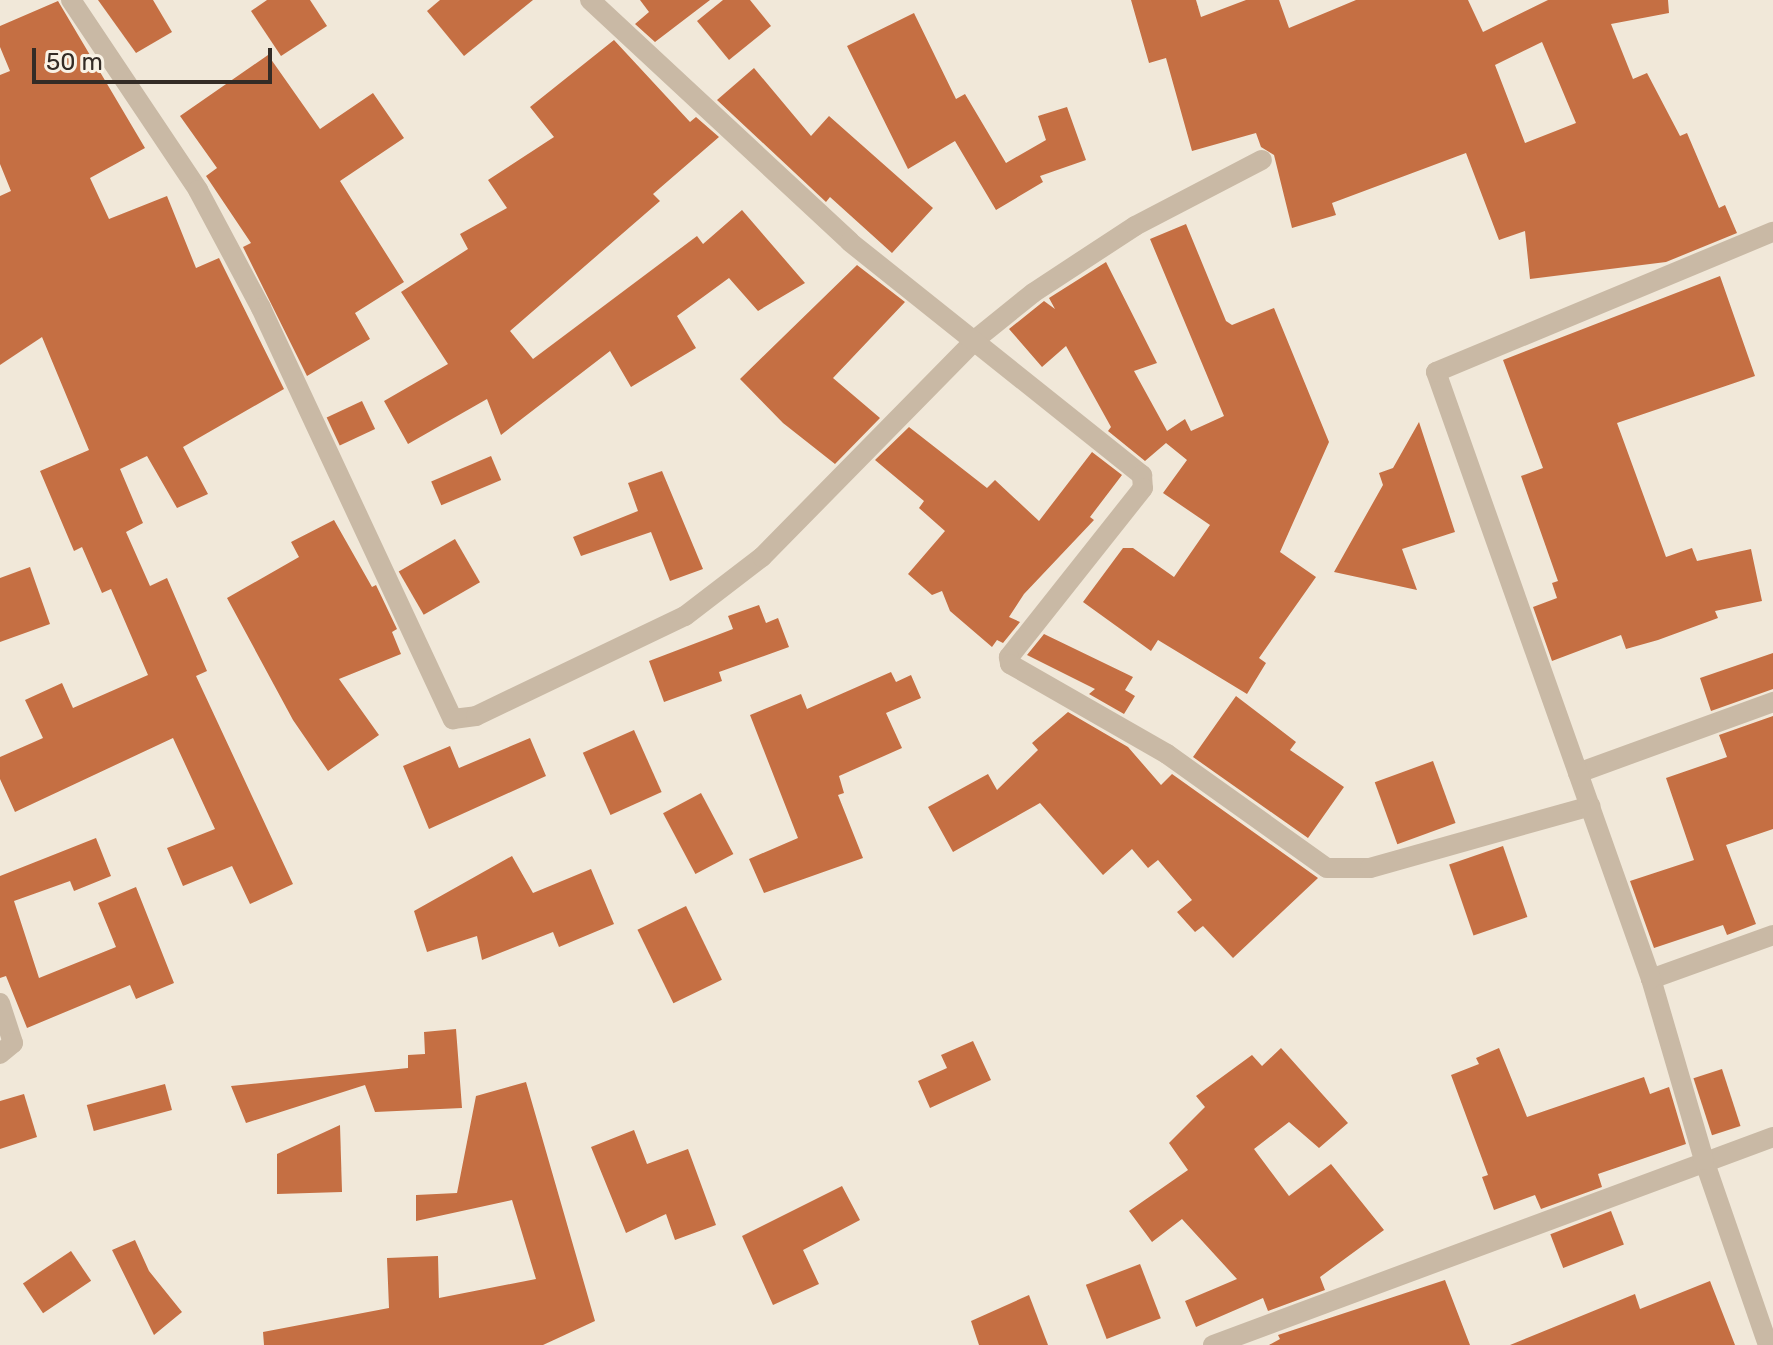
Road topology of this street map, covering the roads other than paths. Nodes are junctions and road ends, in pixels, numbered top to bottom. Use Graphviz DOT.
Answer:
graph roads {
  1 [pos="71,0"];
  2 [pos="590,0"];
  3 [pos="1262,160"];
  4 [pos="1773,232"];
  5 [pos="976,339"];
  6 [pos="1773,702"];
  7 [pos="1578,773"];
  8 [pos="1590,806"];
  9 [pos="1773,935"];
  10 [pos="1651,979"];
  11 [pos="0,1003"];
  12 [pos="0,1054"];
  13 [pos="1773,1137"];
  14 [pos="1704,1160"];
  15 [pos="1213,1345"];
  16 [pos="1768,1345"];
  1 -- 5 [label="street"];
  2 -- 5 [label="street"];
  3 -- 5 [label="street"];
  4 -- 7 [label="street"];
  5 -- 8 [label="street"];
  6 -- 7 [label="street"];
  7 -- 8 [label="street"];
  8 -- 10 [label="street"];
  9 -- 10 [label="street"];
  10 -- 14 [label="street"];
  11 -- 12 [label="street"];
  13 -- 14 [label="street"];
  14 -- 15 [label="street"];
  14 -- 16 [label="street"];
}
